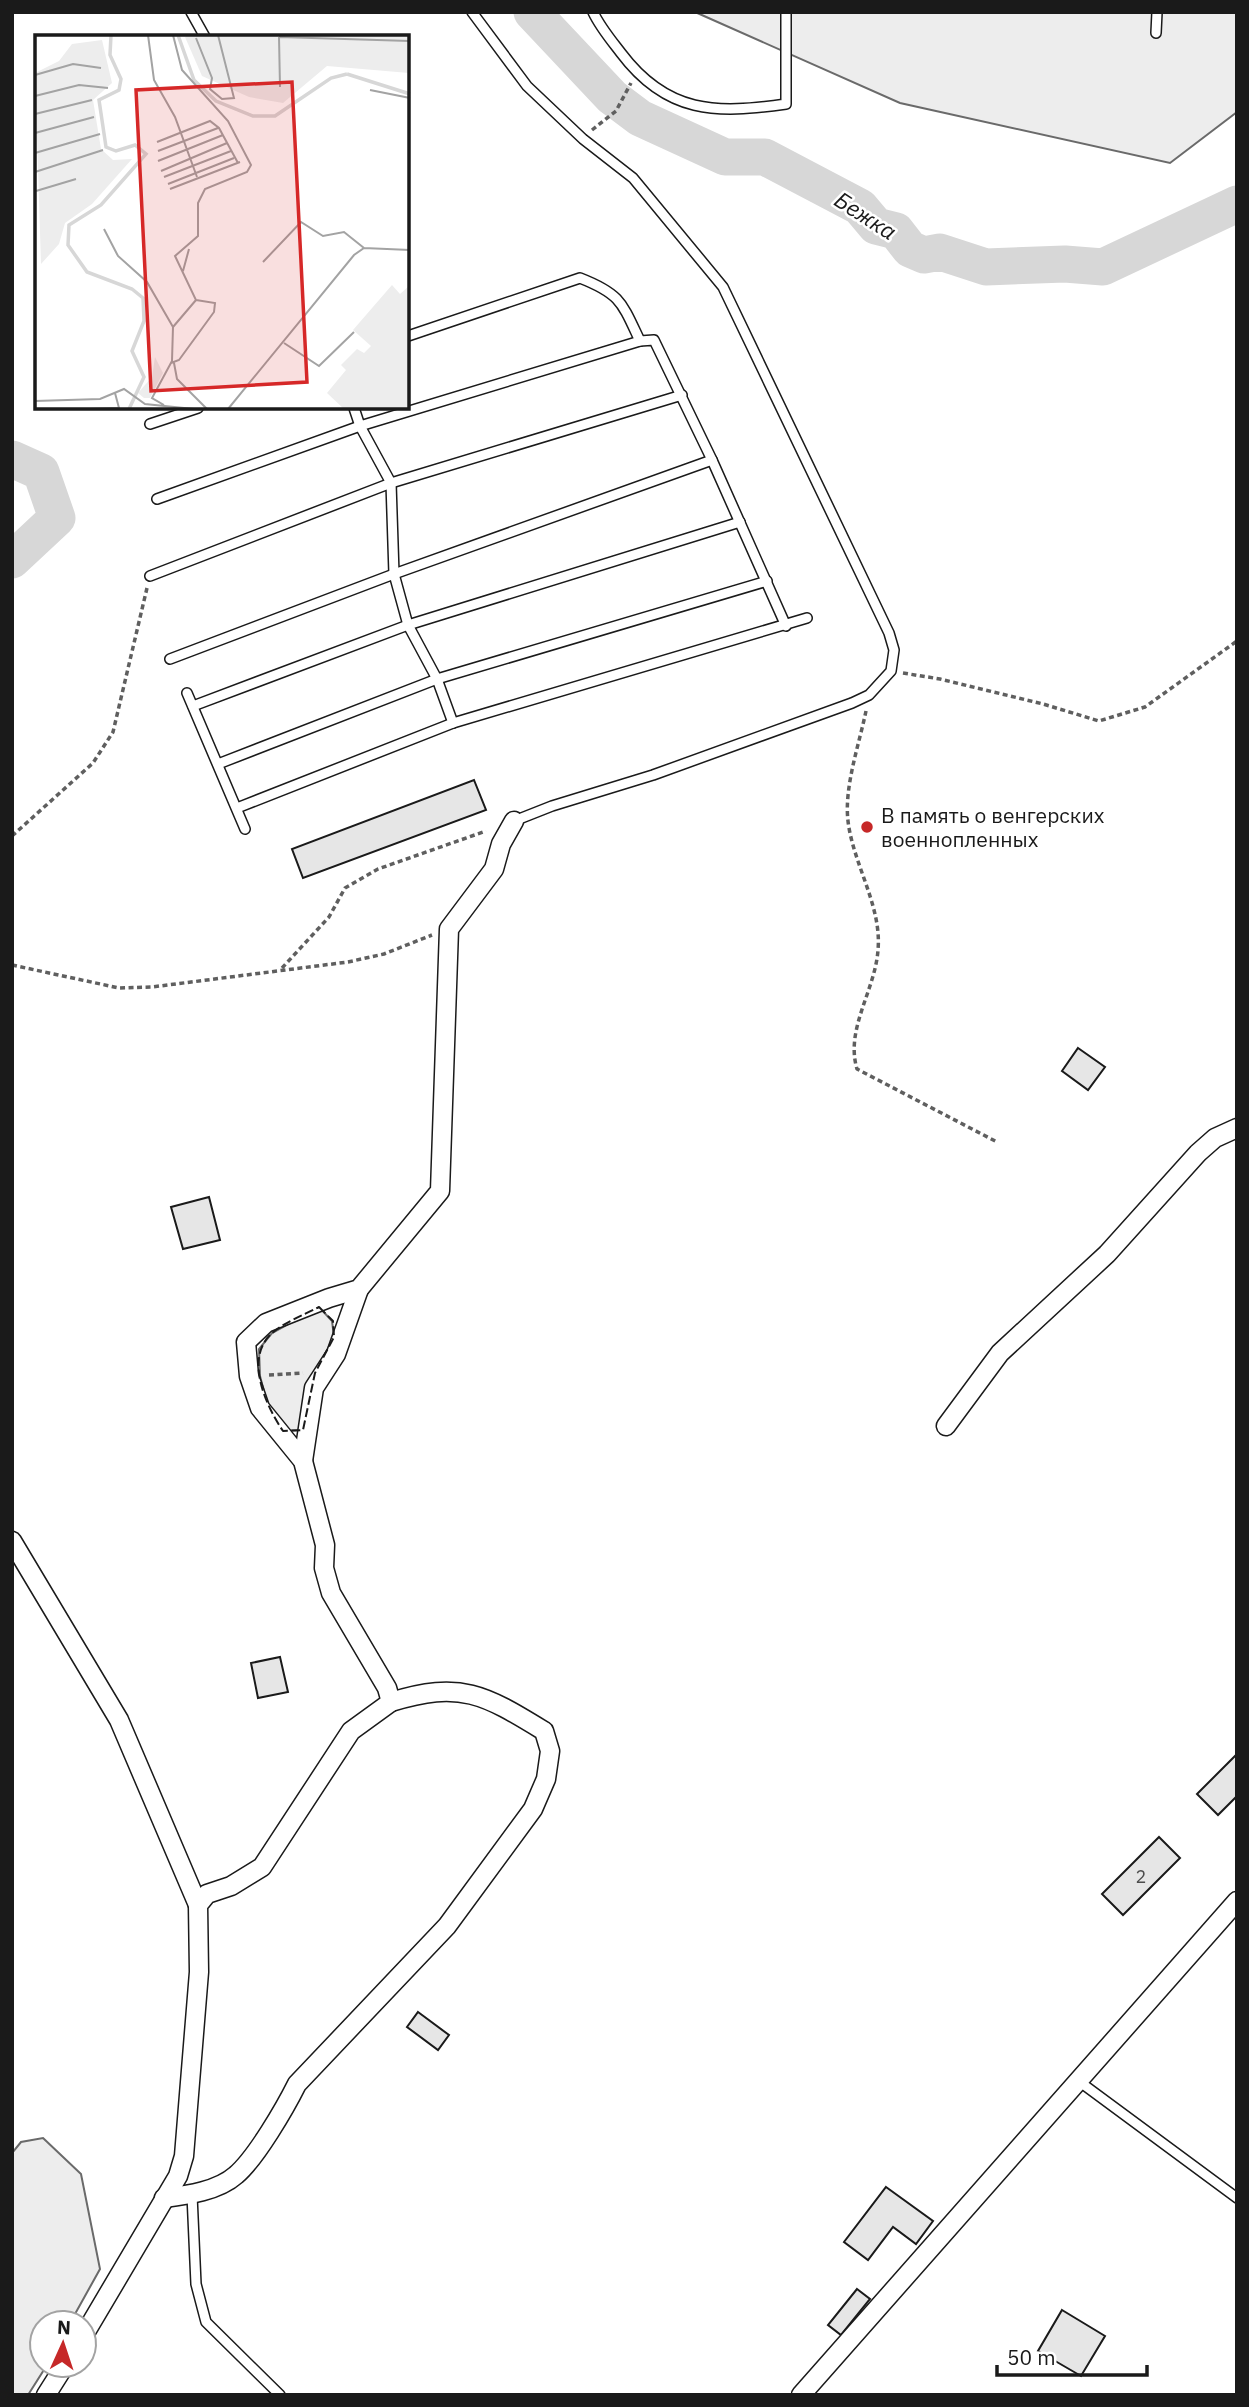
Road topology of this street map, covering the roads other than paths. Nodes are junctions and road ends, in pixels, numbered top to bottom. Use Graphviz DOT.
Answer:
graph roads {
  1 [pos="191,12"];
  2 [pos="472,12"];
  3 [pos="593,12"];
  4 [pos="786,12"];
  5 [pos="1157,12"];
  6 [pos="1156,33"];
  7 [pos="204,35"];
  8 [pos="410,335"];
  9 [pos="640,341"];
  10 [pos="682,395"];
  11 [pos="192,410"];
  12 [pos="355,410"];
  13 [pos="150,424"];
  14 [pos="360,426"];
  15 [pos="712,460"];
  16 [pos="391,483"];
  17 [pos="157,499"];
  18 [pos="740,522"];
  19 [pos="394,574"];
  20 [pos="150,576"];
  21 [pos="766,581"];
  22 [pos="807,618"];
  23 [pos="408,625"];
  24 [pos="786,626"];
  25 [pos="170,659"];
  26 [pos="437,679"];
  27 [pos="187,693"];
  28 [pos="193,706"];
  29 [pos="453,723"];
  30 [pos="219,764"];
  31 [pos="237,808"];
  32 [pos="514,821"];
  33 [pos="245,829"];
  34 [pos="1237,1128"];
  35 [pos="359,1289"];
  36 [pos="946,1426"];
  37 [pos="303,1461"];
  38 [pos="12,1541"];
  39 [pos="391,1702"];
  40 [pos="1237,1901"];
  41 [pos="198,1905"];
  42 [pos="1080,2082"];
  43 [pos="191,2195"];
  44 [pos="164,2197"];
  45 [pos="1237,2198"];
  46 [pos="98,2310"];
  47 [pos="57,2379"];
  48 [pos="47,2395"];
  49 [pos="280,2395"];
  50 [pos="801,2395"];
  1 -- 7 [label="lane"];
  2 -- 32 [label="lane"];
  3 -- 4 [label="lane"];
  5 -- 6 [label="lane"];
  8 -- 9 [label="lane"];
  9 -- 10 [label="lane"];
  9 -- 14 [label="lane"];
  10 -- 15 [label="lane"];
  10 -- 16 [label="lane"];
  11 -- 13 [label="lane"];
  12 -- 14 [label="lane"];
  14 -- 16 [label="lane"];
  14 -- 17 [label="lane"];
  15 -- 18 [label="lane"];
  15 -- 19 [label="lane"];
  16 -- 19 [label="lane"];
  16 -- 20 [label="lane"];
  18 -- 21 [label="lane"];
  18 -- 23 [label="lane"];
  19 -- 23 [label="lane"];
  19 -- 25 [label="lane"];
  21 -- 24 [label="lane"];
  21 -- 26 [label="lane"];
  22 -- 24 [label="lane"];
  23 -- 26 [label="lane"];
  23 -- 28 [label="lane"];
  24 -- 29 [label="lane"];
  26 -- 29 [label="lane"];
  26 -- 30 [label="lane"];
  27 -- 28 [label="lane"];
  28 -- 30 [label="lane"];
  29 -- 31 [label="lane"];
  30 -- 31 [label="lane"];
  31 -- 33 [label="lane"];
  32 -- 35 [label="street"];
  34 -- 36 [label="street"];
  35 -- 37 [label="street"];
  35 -- 37 [label="street"];
  37 -- 39 [label="street"];
  38 -- 41 [label="street"];
  39 -- 41 [label="street"];
  39 -- 43 [label="street"];
  40 -- 42 [label="street"];
  41 -- 44 [label="street"];
  42 -- 45 [label="lane"];
  42 -- 50 [label="street"];
  43 -- 44 [label="street"];
  43 -- 49 [label="lane"];
  44 -- 46 [label="street"];
  47 -- 48 [label="street"];
}
